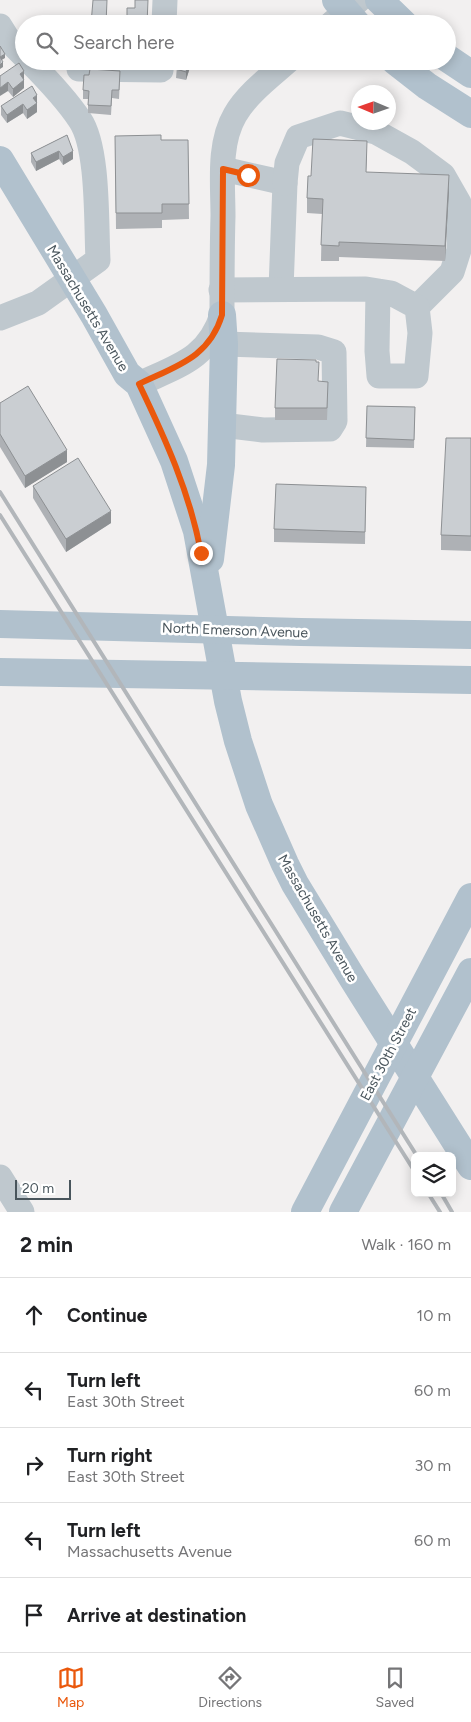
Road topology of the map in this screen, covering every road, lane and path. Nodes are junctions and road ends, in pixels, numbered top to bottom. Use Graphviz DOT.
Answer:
graph roads {
  1 [pos="165,0"];
  2 [pos="379,0"];
  3 [pos="164,15"];
  4 [pos="395,15"];
  5 [pos="0,26"];
  6 [pos="15,47"];
  7 [pos="456,64"];
  8 [pos="38,70"];
  9 [pos="79,70"];
  10 [pos="278,70"];
  11 [pos="407,70"];
  12 [pos="471,74"];
  13 [pos="73,111"];
  14 [pos="471,114"];
  15 [pos="0,160"];
  16 [pos="223,169"];
  17 [pos="285,183"];
  18 [pos="71,278"];
  19 [pos="281,289"];
  20 [pos="378,291"];
  21 [pos="221,303"];
  22 [pos="416,307"];
  23 [pos="0,318"];
  24 [pos="224,344"];
  25 [pos="139,384"];
  26 [pos="222,425"];
  27 [pos="206,586"];
  28 [pos="0,624"];
  29 [pos="471,635"];
  30 [pos="3,672"];
  31 [pos="471,680"];
  32 [pos="471,897"];
  33 [pos="471,972"];
  34 [pos="471,1166"];
  35 [pos="0,1177"];
  36 [pos="344,1208"];
  37 [pos="22,1212"];
  38 [pos="305,1212"];
  1 -- 3 [label="street"];
  2 -- 4 [label="main road"];
  5 -- 6 [label="street"];
  7 -- 12 [label="main road"];
  8 -- 13 [label="street"];
  9 -- 13 [label="street"];
  10 -- 16 [label="street"];
  11 -- 14 [label="main road"];
  13 -- 18 [label="street"];
  15 -- 18 [label="main road, Massachusetts Avenue"];
  16 -- 17 [label="street"];
  16 -- 21 [label="street"];
  17 -- 19 [label="street"];
  17 -- 22 [label="street"];
  18 -- 23 [label="street"];
  18 -- 25 [label="main road, Massachusetts Avenue"];
  19 -- 20 [label="street"];
  19 -- 21 [label="street"];
  20 -- 22 [label="street"];
  20 -- 22 [label="street"];
  21 -- 24 [label="main road"];
  21 -- 25 [label="street"];
  24 -- 26 [label="main road"];
  24 -- 26 [label="street"];
  25 -- 27 [label="main road, Massachusetts Avenue"];
  26 -- 27 [label="main road"];
  27 -- 34 [label="main road, Massachusetts Avenue"];
  28 -- 29 [label="main road, North Emerson Avenue"];
  30 -- 31 [label="main road"];
  32 -- 38 [label="main road, East 30th Street"];
  33 -- 36 [label="main road"];
  35 -- 37 [label="street"];
}
